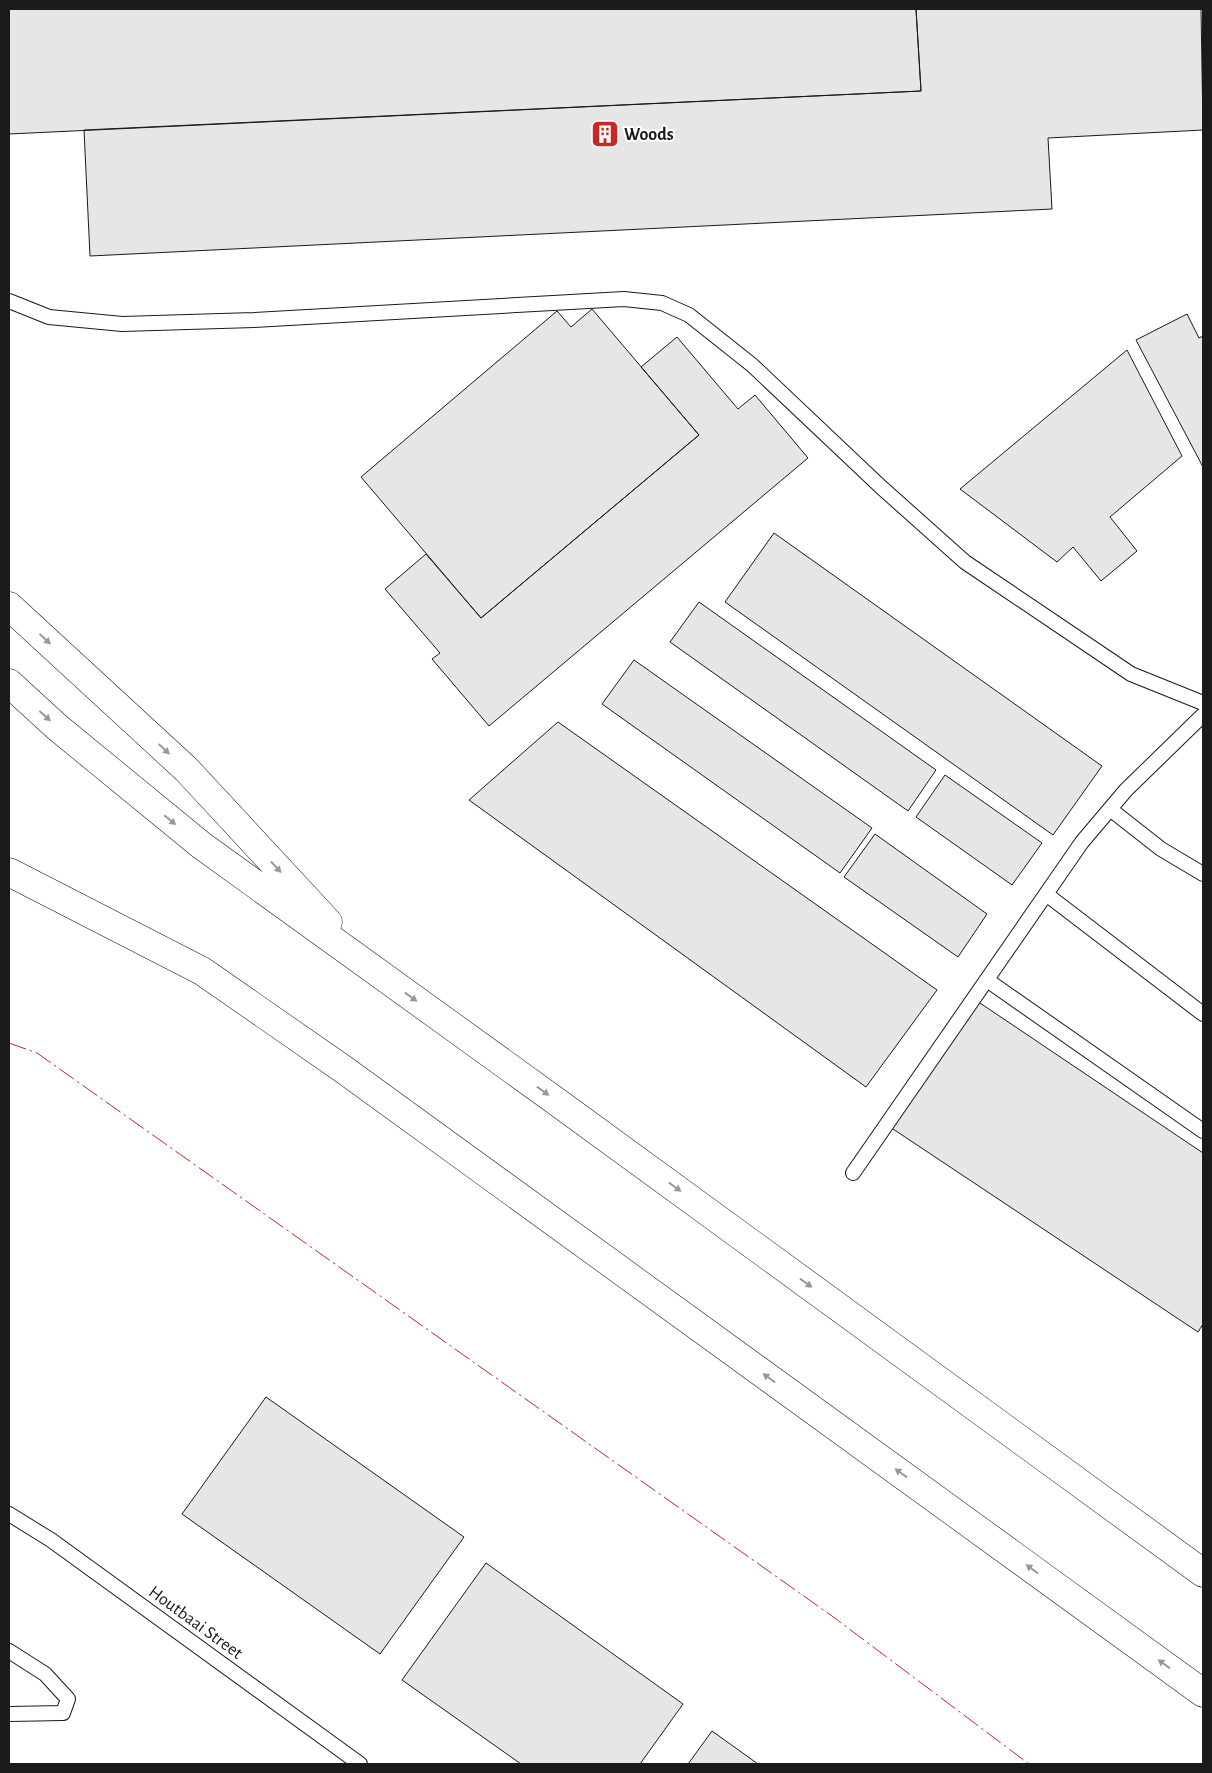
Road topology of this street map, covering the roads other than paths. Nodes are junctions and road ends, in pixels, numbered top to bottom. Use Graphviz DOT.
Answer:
graph roads {
  1 [pos="9,301"];
  2 [pos="9,606"];
  3 [pos="9,683"];
  4 [pos="1203,703"];
  5 [pos="1203,715"];
  6 [pos="1110,809"];
  7 [pos="10,873"];
  8 [pos="1203,874"];
  9 [pos="1046,894"];
  10 [pos="371,969"];
  11 [pos="987,980"];
  12 [pos="1203,1014"];
  13 [pos="1203,1131"];
  14 [pos="854,1172"];
  15 [pos="9,1514"];
  16 [pos="1203,1573"];
  17 [pos="9,1651"];
  18 [pos="1203,1693"];
  19 [pos="9,1714"];
  20 [pos="360,1764"];
  1 -- 4 [label="lane"];
  2 -- 10 [label="highway, one-way"];
  3 -- 10 [label="highway, one-way"];
  5 -- 6 [label="lane"];
  6 -- 8 [label="lane"];
  6 -- 9 [label="lane"];
  18 -- 7 [label="highway, one-way"];
  9 -- 11 [label="lane"];
  9 -- 12 [label="lane"];
  10 -- 16 [label="highway, one-way"];
  11 -- 13 [label="lane"];
  11 -- 14 [label="lane"];
  15 -- 20 [label="lane, Houtbaai Street"];
  17 -- 19 [label="lane"];
}
